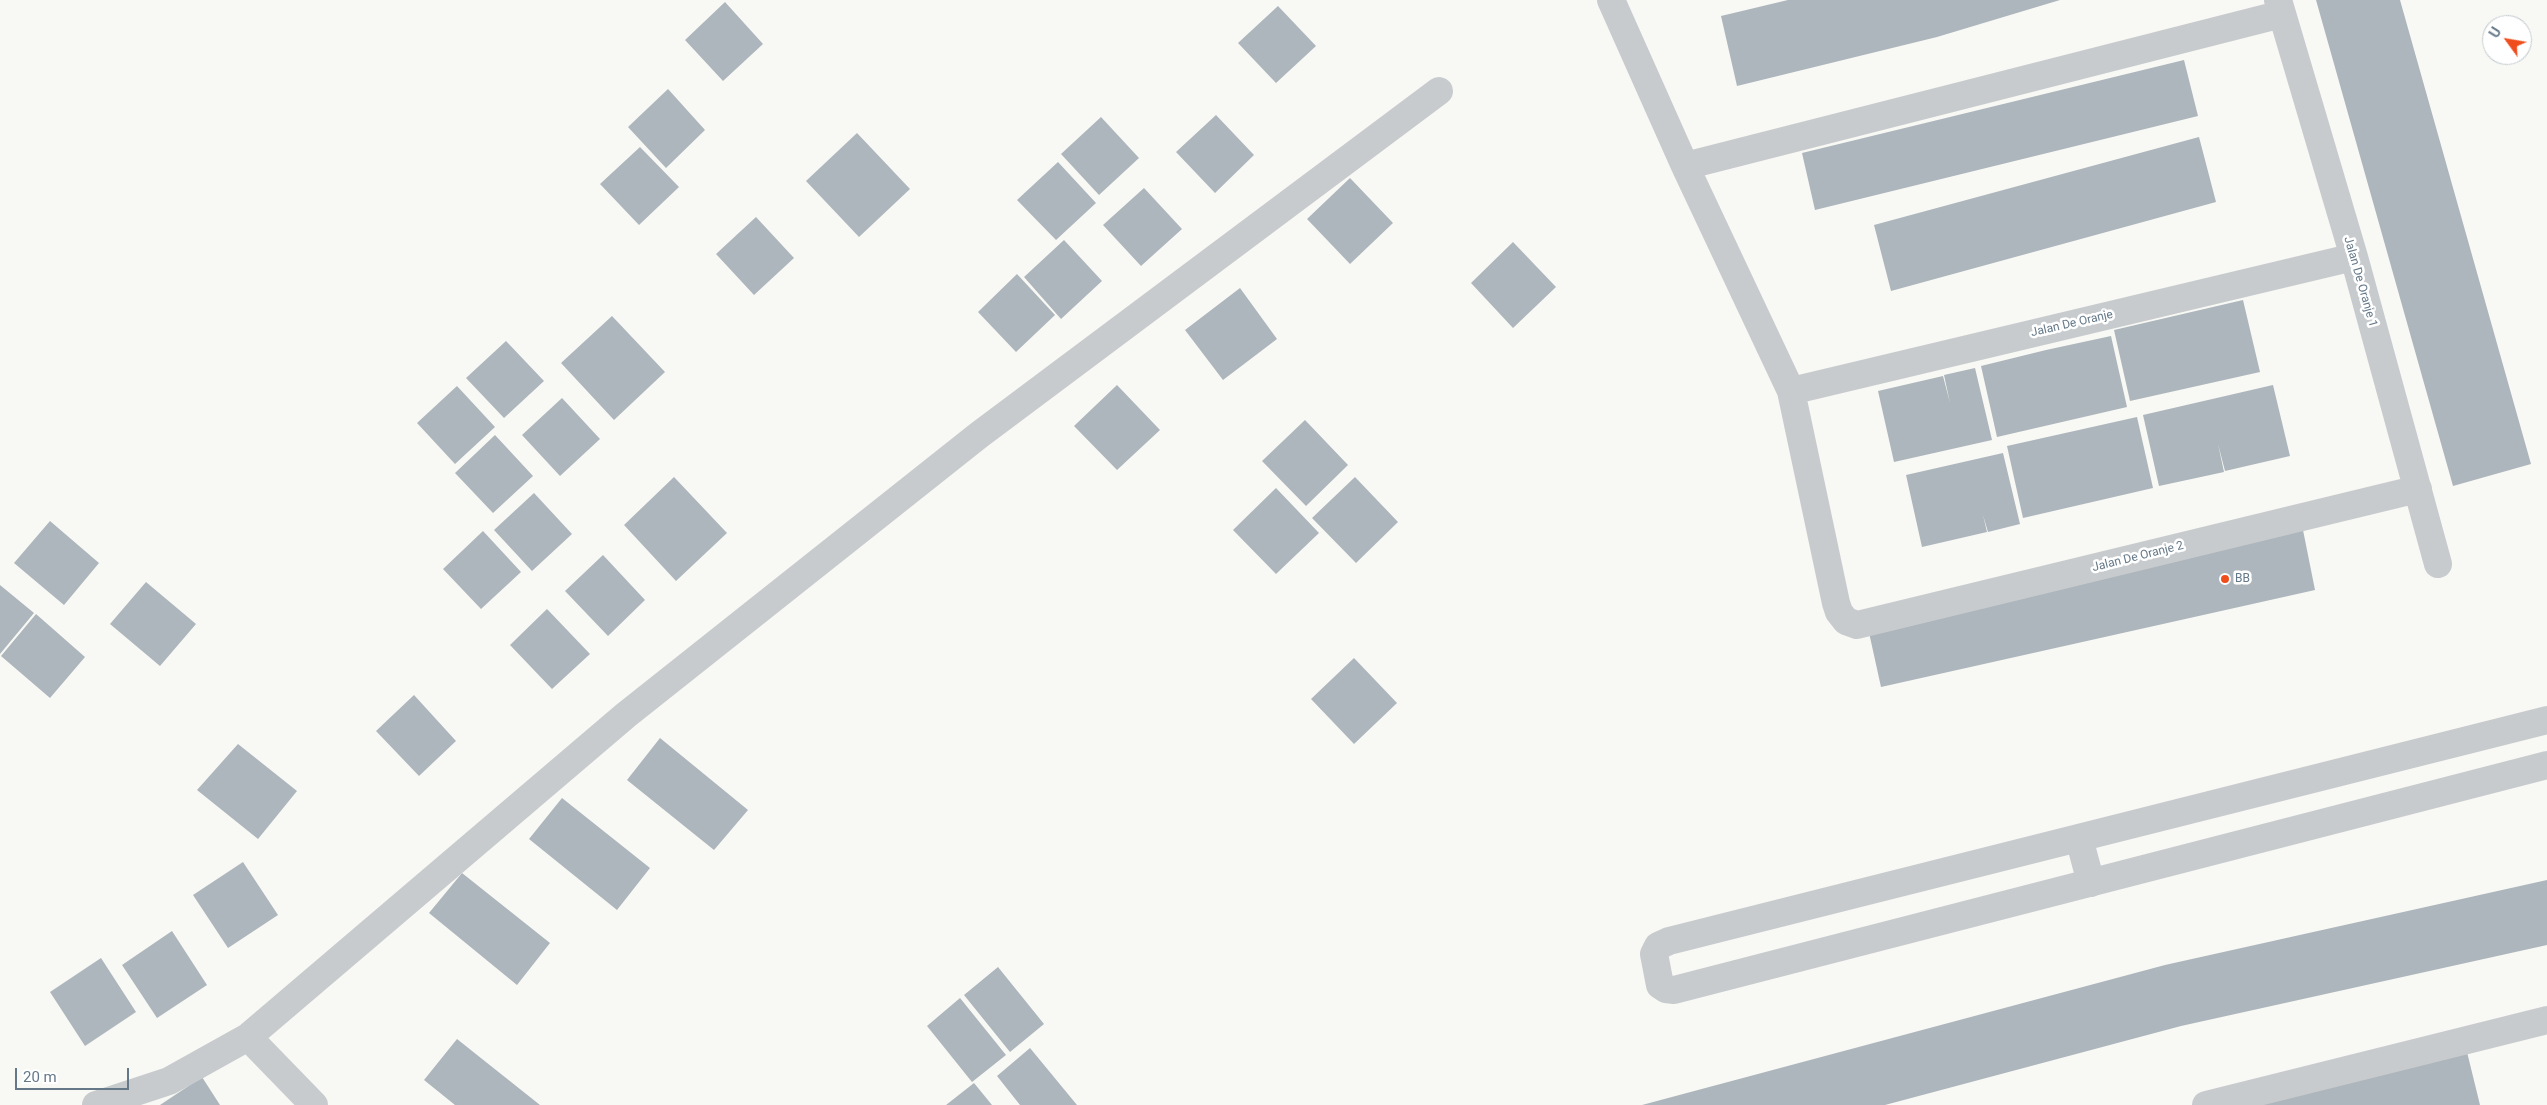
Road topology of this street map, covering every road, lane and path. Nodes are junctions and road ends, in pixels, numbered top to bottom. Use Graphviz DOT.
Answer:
graph roads {
  1 [pos="1611,0"];
  2 [pos="2280,7"];
  3 [pos="1439,91"];
  4 [pos="1685,166"];
  5 [pos="2354,257"];
  6 [pos="1791,391"];
  7 [pos="2418,489"];
  8 [pos="2438,564"];
  9 [pos="2547,720"];
  10 [pos="2547,765"];
  11 [pos="2079,838"];
  12 [pos="2090,883"];
  13 [pos="2547,1020"];
  14 [pos="248,1036"];
  15 [pos="96,1105"];
  16 [pos="314,1105"];
  17 [pos="2206,1105"];
  1 -- 4 [label="street"];
  2 -- 4 [label="street"];
  2 -- 5 [label="street, Jalan De Oranje 1"];
  3 -- 14 [label="street"];
  4 -- 6 [label="street"];
  5 -- 6 [label="street, Jalan De Oranje"];
  5 -- 7 [label="street, Jalan De Oranje 1"];
  6 -- 7 [label="street, Jalan De Oranje 2"];
  7 -- 8 [label="street, Jalan De Oranje 1"];
  9 -- 11 [label="street"];
  10 -- 12 [label="street"];
  11 -- 12 [label="street"];
  11 -- 12 [label="street"];
  13 -- 17 [label="street"];
  14 -- 15 [label="street"];
  14 -- 16 [label="street"];
}
